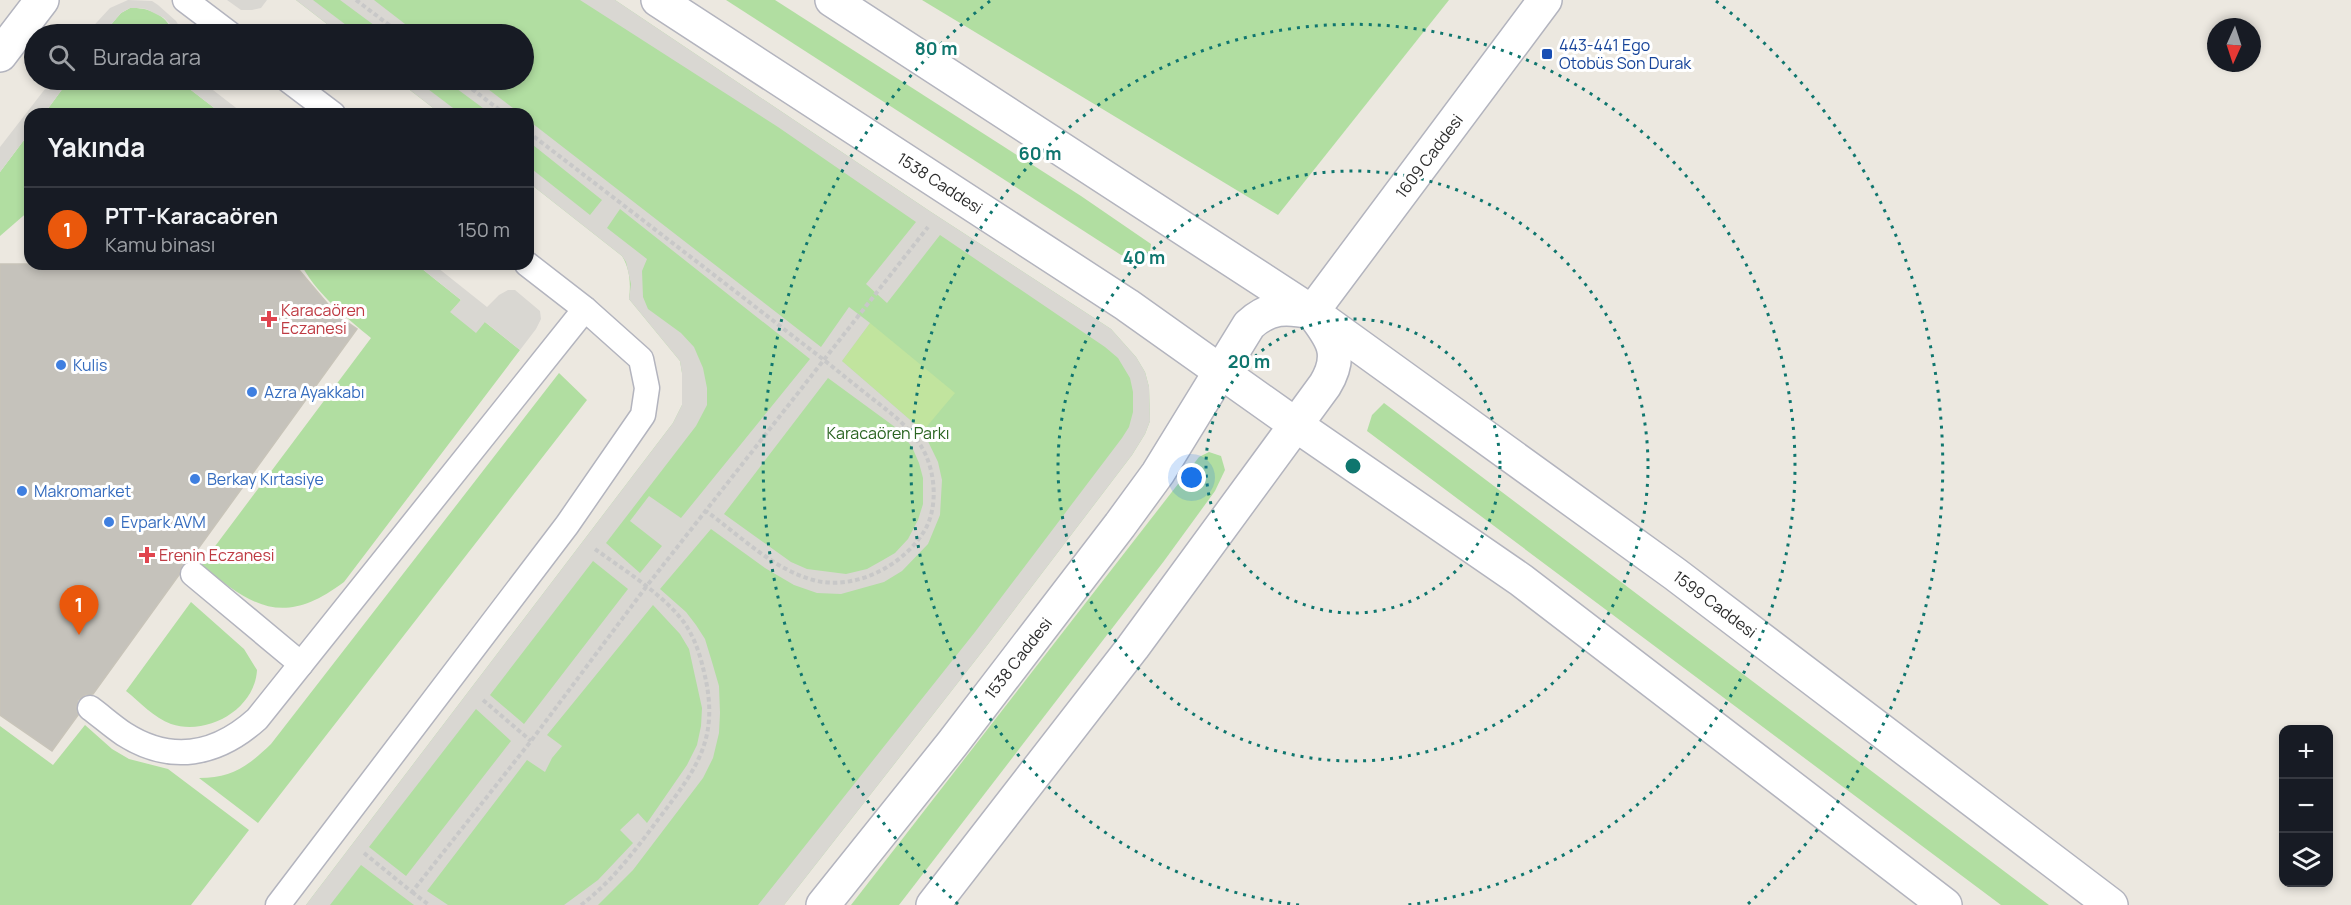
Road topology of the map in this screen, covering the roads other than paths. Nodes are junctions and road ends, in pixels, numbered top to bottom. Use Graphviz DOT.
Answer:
graph roads {
  1 [pos="42,0"];
  2 [pos="185,0"];
  3 [pos="657,0"];
  4 [pos="832,0"];
  5 [pos="1545,0"];
  6 [pos="217,24"];
  7 [pos="0,55"];
  8 [pos="301,90"];
  9 [pos="325,108"];
  10 [pos="534,269"];
  11 [pos="585,309"];
  12 [pos="1312,312"];
  13 [pos="1219,371"];
  14 [pos="1296,425"];
  15 [pos="193,574"];
  16 [pos="302,664"];
  17 [pos="90,708"];
  18 [pos="278,905"];
  19 [pos="823,905"];
  20 [pos="933,905"];
  21 [pos="1945,905"];
  22 [pos="2111,905"];
  1 -- 7 [label="main road"];
  2 -- 6 [label="lane"];
  3 -- 13 [label="main road, 1538 Caddesi"];
  4 -- 12 [label="main road"];
  5 -- 12 [label="main road, 1609 Caddesi"];
  8 -- 9 [label="lane"];
  10 -- 11 [label="lane"];
  11 -- 16 [label="lane"];
  11 -- 18 [label="lane"];
  12 -- 13 [label="main road, 1538 Caddesi"];
  12 -- 14 [label="main road"];
  12 -- 22 [label="main road, 1599 Caddesi"];
  13 -- 14 [label="main road, 1538 Caddesi"];
  13 -- 19 [label="main road, 1538 Caddesi"];
  14 -- 20 [label="main road"];
  14 -- 21 [label="main road"];
  15 -- 16 [label="lane"];
  16 -- 17 [label="lane"];
}
